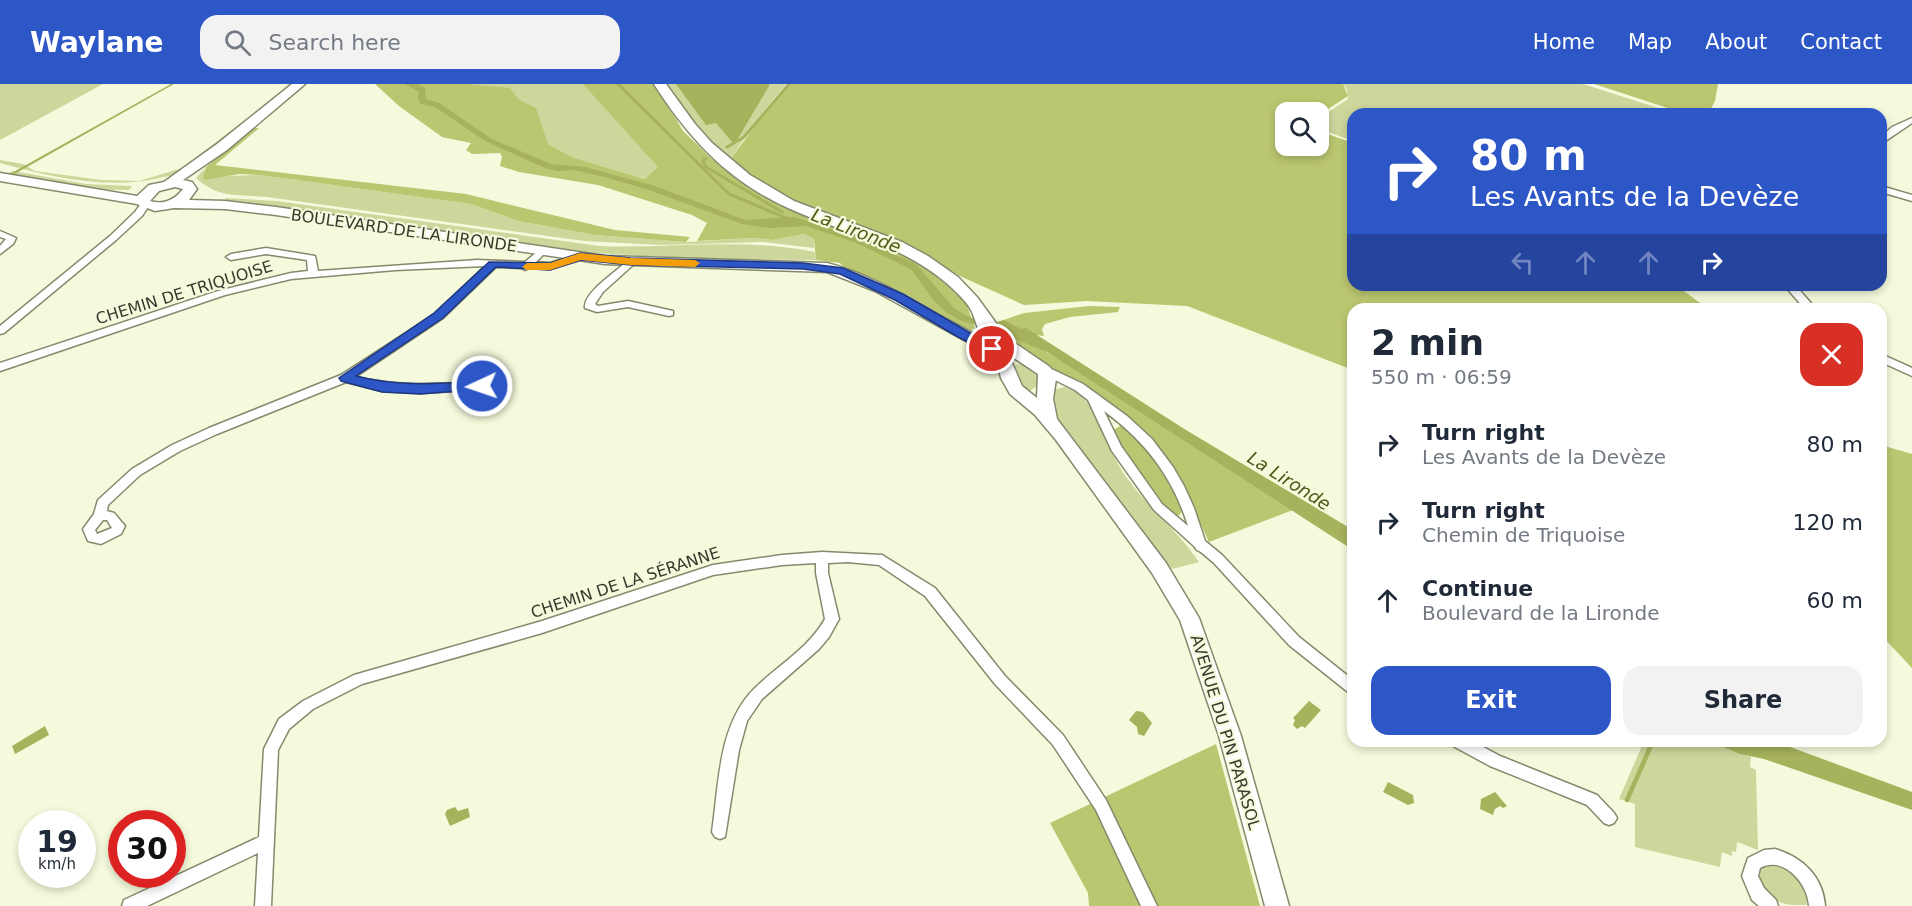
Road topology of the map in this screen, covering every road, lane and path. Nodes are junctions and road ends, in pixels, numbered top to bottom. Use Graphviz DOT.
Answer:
graph roads {
  1 [pos="299,84"];
  2 [pos="660,84"];
  3 [pos="1912,120"];
  4 [pos="1887,136"];
  5 [pos="222,147"];
  6 [pos="3,180"];
  7 [pos="170,183"];
  8 [pos="188,187"];
  9 [pos="154,188"];
  10 [pos="1887,191"];
  11 [pos="93,192"];
  12 [pos="1912,198"];
  13 [pos="143,202"];
  14 [pos="167,205"];
  15 [pos="225,206"];
  16 [pos="0,234"];
  17 [pos="115,235"];
  18 [pos="0,251"];
  19 [pos="542,251"];
  20 [pos="231,257"];
  21 [pos="580,257"];
  22 [pos="631,262"];
  23 [pos="493,264"];
  24 [pos="525,267"];
  25 [pos="313,274"];
  26 [pos="1794,291"];
  27 [pos="1806,303"];
  28 [pos="669,313"];
  29 [pos="987,330"];
  30 [pos="0,331"];
  31 [pos="962,334"];
  32 [pos="1006,352"];
  33 [pos="1027,359"];
  34 [pos="1887,361"];
  35 [pos="0,366"];
  36 [pos="1008,371"];
  37 [pos="1912,372"];
  38 [pos="345,378"];
  39 [pos="1045,380"];
  40 [pos="482,386"];
  41 [pos="1019,393"];
  42 [pos="1092,398"];
  43 [pos="1049,420"];
  44 [pos="100,516"];
  45 [pos="1201,547"];
  46 [pos="822,557"];
  47 [pos="1347,683"];
  48 [pos="1469,747"];
  49 [pos="1609,818"];
  50 [pos="720,832"];
  51 [pos="266,841"];
  52 [pos="1821,905"];
  53 [pos="130,906"];
  54 [pos="263,906"];
  55 [pos="1149,906"];
  56 [pos="1277,906"];
  57 [pos="1770,906"];
  1 -- 5 [label="street"];
  2 -- 29 [label="street"];
  3 -- 4 [label="street"];
  5 -- 7 [label="street"];
  5 -- 8 [label="street"];
  6 -- 11 [label="street"];
  7 -- 8 [label="street"];
  7 -- 9 [label="street"];
  8 -- 14 [label="street"];
  8 -- 15 [label="street, BOULEVARD DE LA LIRONDE"];
  9 -- 11 [label="street"];
  9 -- 13 [label="street"];
  10 -- 12 [label="street"];
  11 -- 13 [label="street"];
  13 -- 14 [label="street, BOULEVARD DE LA LIRONDE"];
  13 -- 17 [label="street"];
  14 -- 15 [label="street, BOULEVARD DE LA LIRONDE"];
  14 -- 17 [label="street"];
  15 -- 19 [label="street, BOULEVARD DE LA LIRONDE"];
  16 -- 18 [label="street"];
  17 -- 30 [label="street"];
  19 -- 21 [label="street, BOULEVARD DE LA LIRONDE"];
  19 -- 24 [label="street"];
  20 -- 25 [label="street"];
  21 -- 22 [label="street, BOULEVARD DE LA LIRONDE"];
  21 -- 24 [label="street, CHEMIN DE TRIQUOISE"];
  22 -- 28 [label="street"];
  22 -- 31 [label="street, BOULEVARD DE LA LIRONDE"];
  23 -- 24 [label="street, CHEMIN DE TRIQUOISE"];
  23 -- 25 [label="street, CHEMIN DE TRIQUOISE"];
  23 -- 38 [label="street"];
  25 -- 35 [label="street, CHEMIN DE TRIQUOISE"];
  26 -- 27 [label="street"];
  29 -- 31 [label="street, BOULEVARD DE LA LIRONDE"];
  29 -- 32 [label="street"];
  31 -- 32 [label="street, BOULEVARD DE LA LIRONDE"];
  32 -- 33 [label="street, BOULEVARD DE LA LIRONDE"];
  32 -- 36 [label="street"];
  33 -- 36 [label="street"];
  33 -- 39 [label="street"];
  34 -- 37 [label="street"];
  36 -- 41 [label="street"];
  38 -- 40 [label="street"];
  38 -- 44 [label="street"];
  39 -- 41 [label="street"];
  39 -- 42 [label="street"];
  39 -- 43 [label="street, AVENUE DU PIN PARASOL"];
  41 -- 43 [label="street, AVENUE DU PIN PARASOL"];
  42 -- 45 [label="street"];
  42 -- 45 [label="street"];
  43 -- 56 [label="street, AVENUE DU PIN PARASOL"];
  45 -- 47 [label="street"];
  46 -- 50 [label="street"];
  46 -- 51 [label="street, CHEMIN DE LA SÉRANNE"];
  46 -- 55 [label="street, CHEMIN DE LA SÉRANNE"];
  48 -- 49 [label="street"];
  51 -- 53 [label="street"];
  51 -- 54 [label="street, CHEMIN DE LA SÉRANNE"];
  52 -- 57 [label="street"];
}
